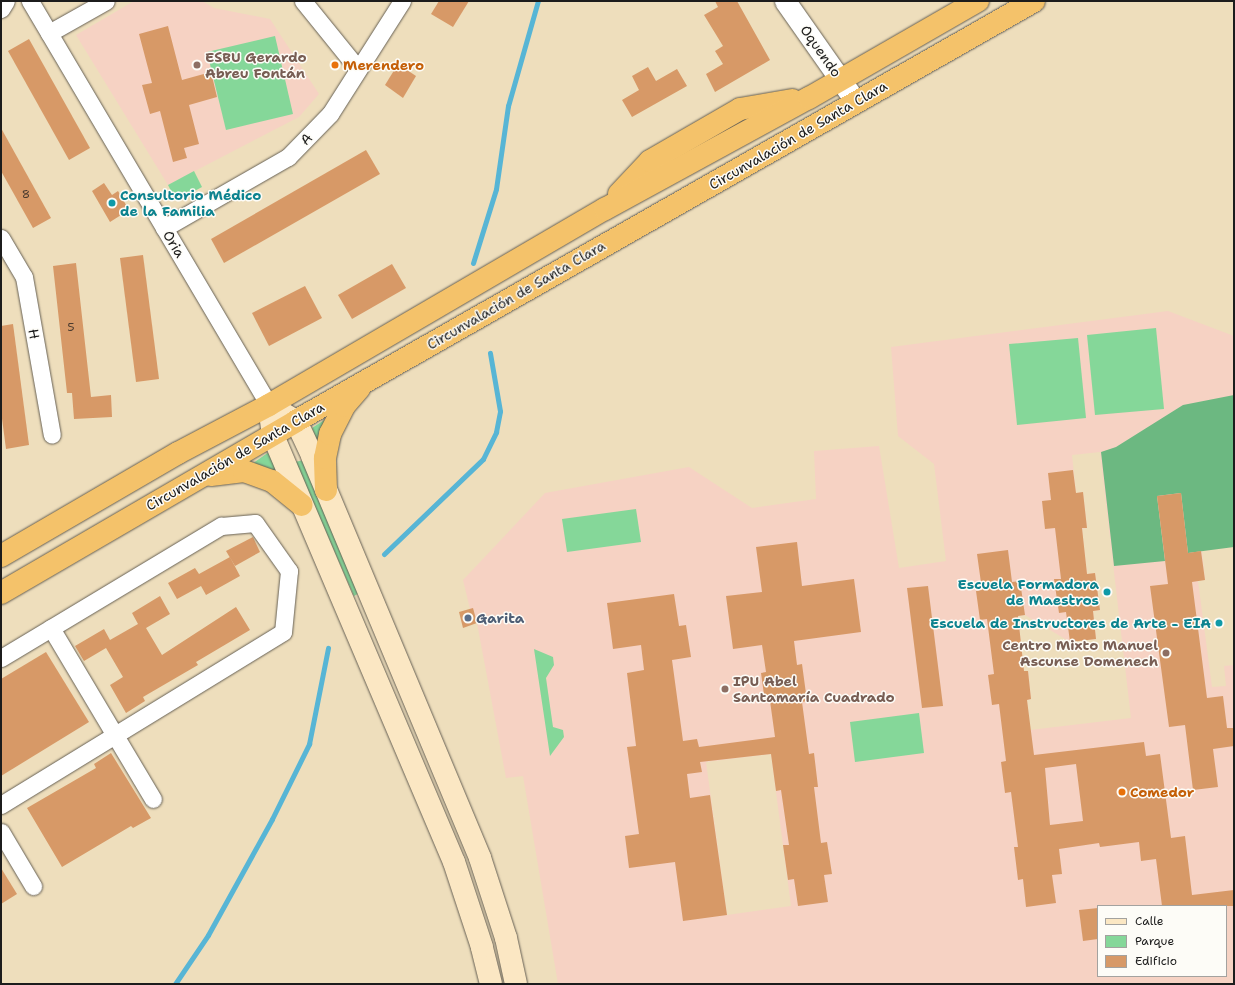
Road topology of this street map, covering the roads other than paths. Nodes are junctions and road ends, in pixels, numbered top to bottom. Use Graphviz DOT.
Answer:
graph roads {
  1 [pos="6,1"];
  2 [pos="30,1"];
  3 [pos="106,1"];
  4 [pos="303,1"];
  5 [pos="402,1"];
  6 [pos="785,1"];
  7 [pos="978,1"];
  8 [pos="1034,1"];
  9 [pos="1,9"];
  10 [pos="49,33"];
  11 [pos="358,68"];
  12 [pos="840,79"];
  13 [pos="856,102"];
  14 [pos="164,228"];
  15 [pos="1,238"];
  16 [pos="368,379"];
  17 [pos="269,405"];
  18 [pos="296,421"];
  19 [pos="52,435"];
  20 [pos="273,435"];
  21 [pos="194,480"];
  22 [pos="326,490"];
  23 [pos="302,505"];
  24 [pos="1,556"];
  25 [pos="1,593"];
  26 [pos="51,628"];
  27 [pos="1,658"];
  28 [pos="115,736"];
  29 [pos="153,799"];
  30 [pos="1,805"];
  31 [pos="1,832"];
  32 [pos="33,886"];
  33 [pos="491,984"];
  34 [pos="516,984"];
  1 -- 9 [label="street"];
  2 -- 10 [label="street, Oria"];
  3 -- 10 [label="street"];
  4 -- 11 [label="street"];
  5 -- 11 [label="street, A"];
  6 -- 12 [label="street, Oquendo"];
  7 -- 12 [label="highway, Circunvalación de Santa Clara"];
  8 -- 13 [label="highway, Circunvalación de Santa Clara"];
  10 -- 14 [label="street, Oria"];
  11 -- 14 [label="street, A"];
  12 -- 13 [label="street, Oquendo"];
  12 -- 17 [label="highway, Circunvalación de Santa Clara"];
  13 -- 16 [label="highway, Circunvalación de Santa Clara"];
  14 -- 17 [label="street, Oria"];
  15 -- 19 [label="street, H"];
  16 -- 18 [label="highway, Circunvalación de Santa Clara"];
  16 -- 22 [label="highway"];
  17 -- 18 [label="main road"];
  17 -- 20 [label="main road"];
  17 -- 24 [label="highway, Circunvalación de Santa Clara"];
  18 -- 20 [label="highway, Circunvalación de Santa Clara"];
  18 -- 22 [label="main road"];
  20 -- 21 [label="highway, Circunvalación de Santa Clara"];
  20 -- 23 [label="main road"];
  21 -- 23 [label="highway"];
  21 -- 25 [label="highway, Circunvalación de Santa Clara"];
  22 -- 34 [label="main road"];
  23 -- 33 [label="main road"];
  26 -- 27 [label="street"];
  26 -- 28 [label="street"];
  26 -- 28 [label="street"];
  28 -- 29 [label="street"];
  28 -- 30 [label="street"];
  31 -- 32 [label="street"];
}
